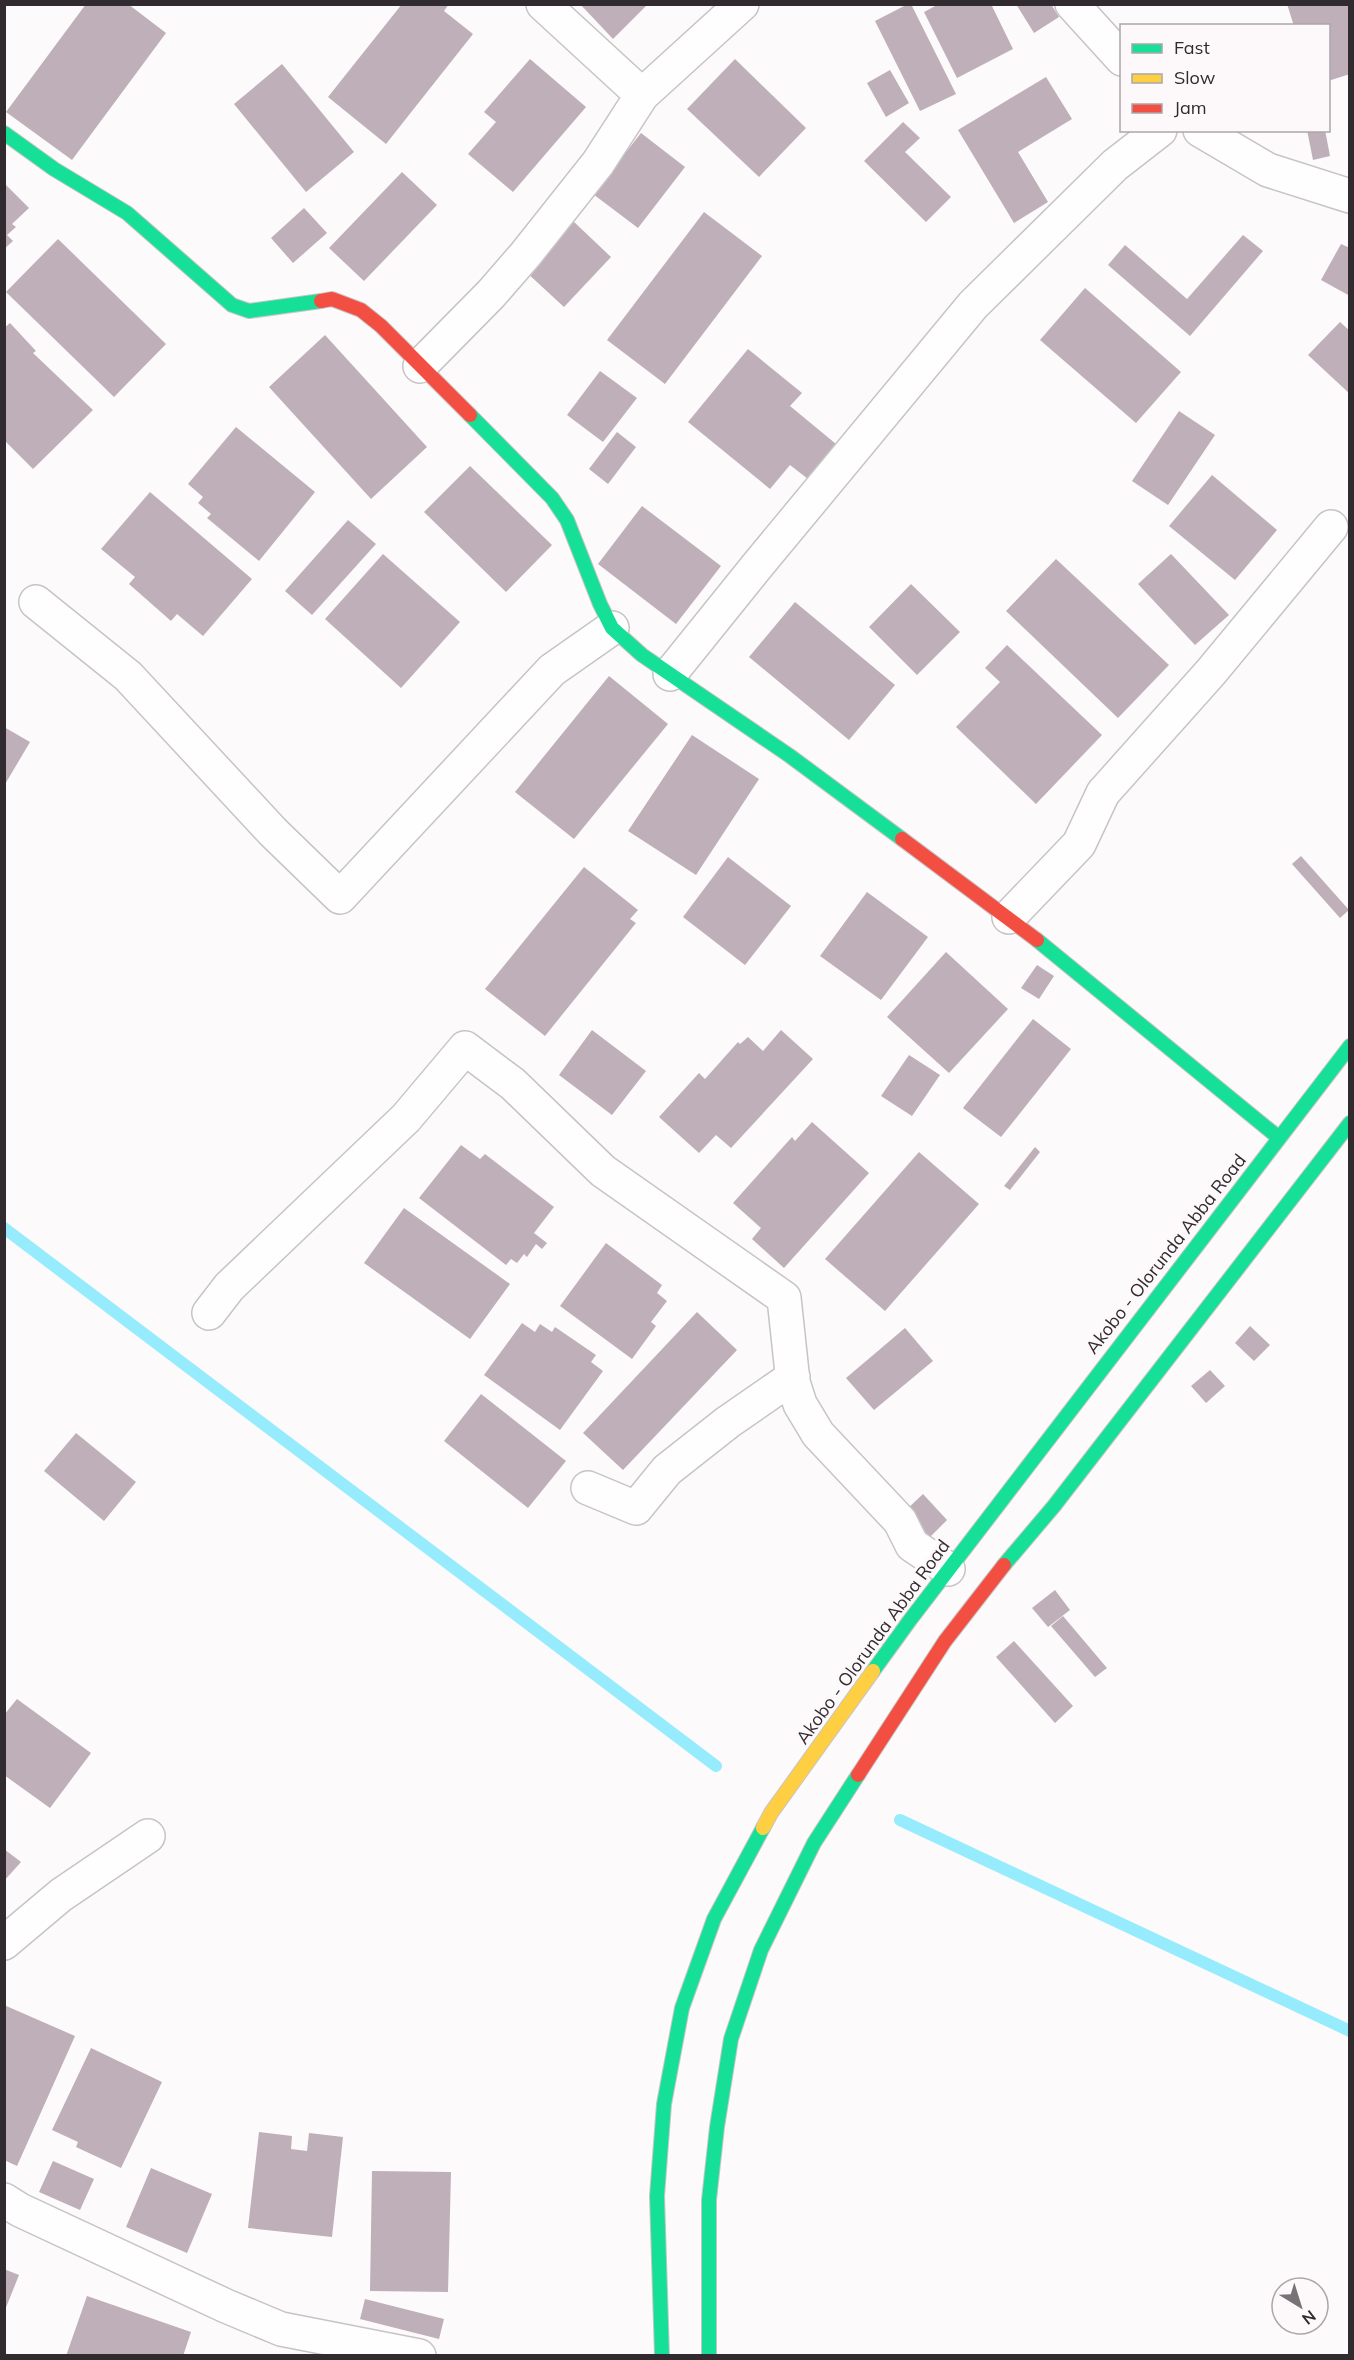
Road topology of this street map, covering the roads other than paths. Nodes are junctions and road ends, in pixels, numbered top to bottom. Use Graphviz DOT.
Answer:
graph roads {
  1 [pos="543,4"];
  2 [pos="742,4"];
  3 [pos="1072,4"];
  4 [pos="1120,57"];
  5 [pos="642,95"];
  6 [pos="1157,132"];
  7 [pos="1203,132"];
  8 [pos="4,133"];
  9 [pos="1350,196"];
  10 [pos="420,366"];
  11 [pos="1331,527"];
  12 [pos="36,602"];
  13 [pos="612,628"];
  14 [pos="670,674"];
  15 [pos="1009,916"];
  16 [pos="1350,1046"];
  17 [pos="1350,1123"];
  18 [pos="1279,1138"];
  19 [pos="209,1313"];
  20 [pos="793,1377"];
  21 [pos="588,1488"];
  22 [pos="948,1569"];
  23 [pos="148,1836"];
  24 [pos="4,1943"];
  25 [pos="4,2200"];
  26 [pos="419,2355"];
  27 [pos="662,2355"];
  28 [pos="709,2355"];
  1 -- 5 [label="street"];
  2 -- 5 [label="street"];
  3 -- 4 [label="street"];
  5 -- 10 [label="street"];
  6 -- 14 [label="street"];
  7 -- 9 [label="street"];
  8 -- 10 [label="main road"];
  10 -- 13 [label="main road"];
  11 -- 15 [label="street"];
  12 -- 13 [label="street"];
  13 -- 14 [label="main road"];
  14 -- 15 [label="main road"];
  15 -- 18 [label="main road"];
  16 -- 18 [label="main road, Akobo - Olorunda Abba Road"];
  17 -- 28 [label="main road"];
  18 -- 22 [label="main road, Akobo - Olorunda Abba Road"];
  19 -- 20 [label="street"];
  20 -- 21 [label="street"];
  20 -- 22 [label="street"];
  22 -- 27 [label="main road, Akobo - Olorunda Abba Road"];
  23 -- 24 [label="street"];
  25 -- 26 [label="street"];
}
